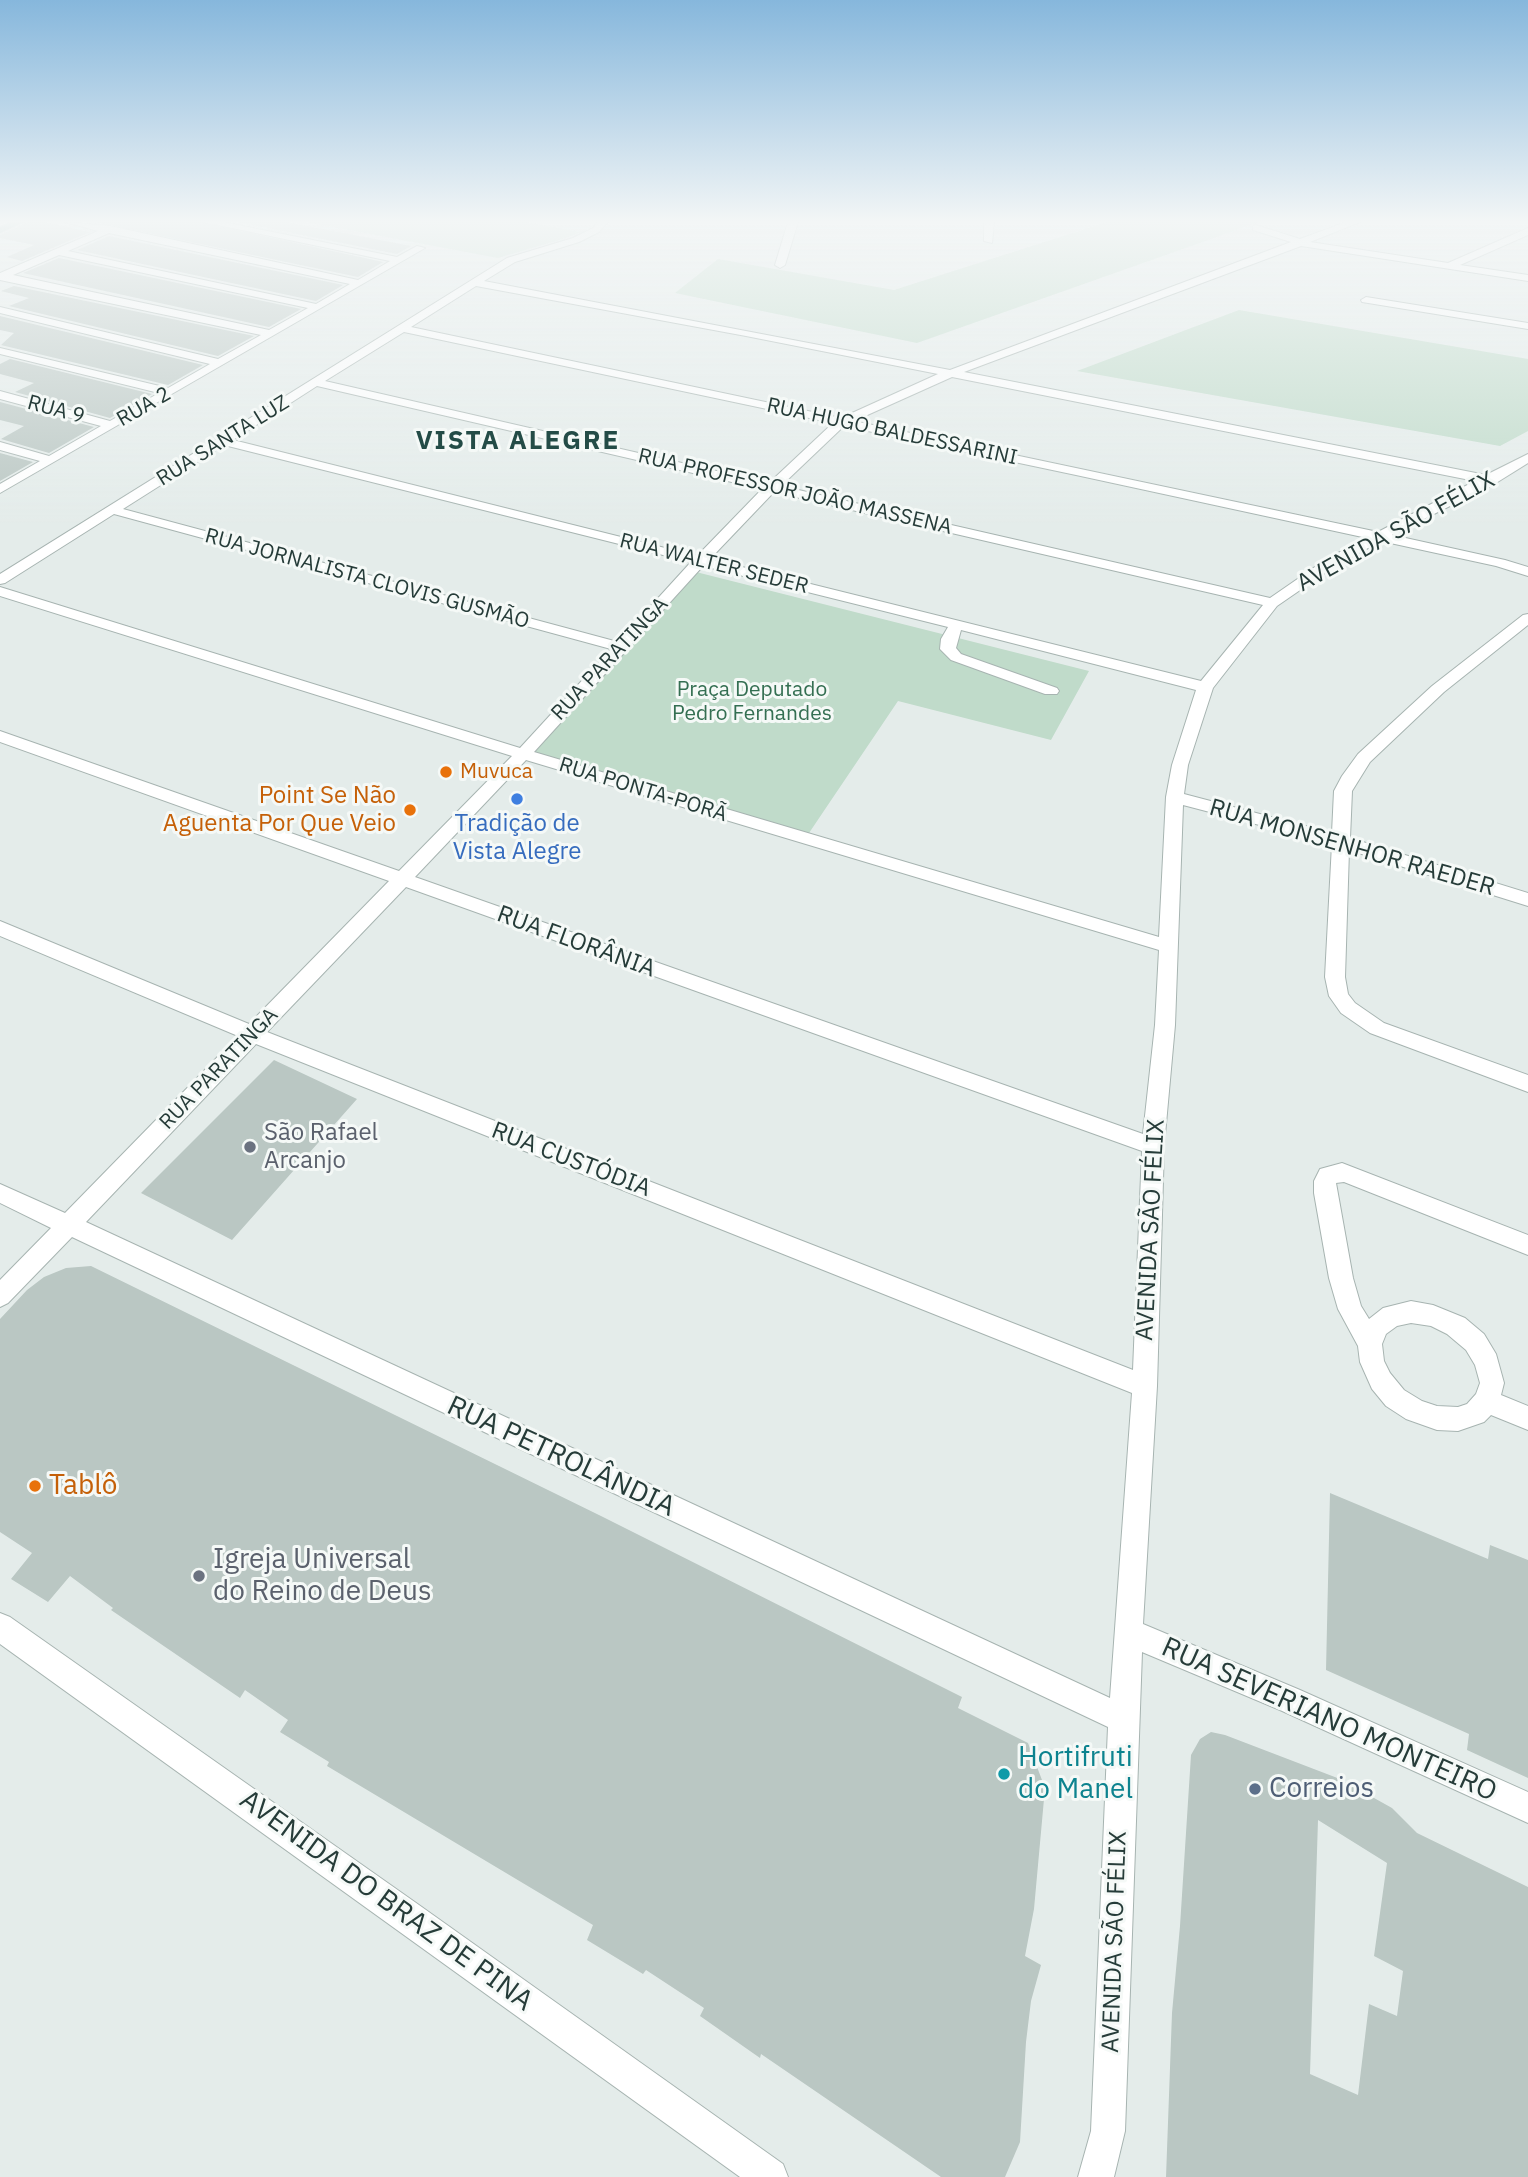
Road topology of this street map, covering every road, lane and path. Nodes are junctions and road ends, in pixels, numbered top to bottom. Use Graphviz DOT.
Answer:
graph roads {
  1 [pos="56,324"];
  2 [pos="222,324"];
  3 [pos="289,324"];
  4 [pos="412,324"];
  5 [pos="687,324"];
  6 [pos="1083,324"];
  7 [pos="404,329"];
  8 [pos="271,334"];
  9 [pos="0,351"];
  10 [pos="220,363"];
  11 [pos="949,374"];
  12 [pos="317,383"];
  13 [pos="169,392"];
  14 [pos="0,396"];
  15 [pos="841,422"];
  16 [pos="112,425"];
  17 [pos="223,441"];
  18 [pos="0,446"];
  19 [pos="1528,458"];
  20 [pos="51,460"];
  21 [pos="1491,480"];
  22 [pos="773,486"];
  23 [pos="0,489"];
  24 [pos="113,510"];
  25 [pos="1379,537"];
  26 [pos="701,561"];
  27 [pos="1528,572"];
  28 [pos="0,580"];
  29 [pos="0,591"];
  30 [pos="1272,603"];
  31 [pos="1528,618"];
  32 [pos="957,625"];
  33 [pos="621,647"];
  34 [pos="1205,687"];
  35 [pos="1051,691"];
  36 [pos="0,736"];
  37 [pos="523,754"];
  38 [pos="1175,797"];
  39 [pos="1341,841"];
  40 [pos="400,880"];
  41 [pos="1524,893"];
  42 [pos="0,928"];
  43 [pos="1168,946"];
  44 [pos="251,1034"];
  45 [pos="1528,1084"];
  46 [pos="1153,1146"];
  47 [pos="0,1193"];
  48 [pos="69,1227"];
  49 [pos="1528,1245"];
  50 [pos="0,1296"];
  51 [pos="1370,1344"];
  52 [pos="1145,1386"];
  53 [pos="1487,1401"];
  54 [pos="1528,1418"];
  55 [pos="0,1627"];
  56 [pos="1129,1632"];
  57 [pos="1123,1720"];
  58 [pos="1528,1808"];
  59 [pos="770,2177"];
  60 [pos="1096,2177"];
  1 -- 10 [label="street"];
  2 -- 8 [label="street"];
  3 -- 8 [label="street, RUA 2"];
  4 -- 7 [label="street, RUA SANTA LUZ"];
  5 -- 11 [label="street"];
  6 -- 11 [label="street, RUA PARATINGA"];
  7 -- 12 [label="street, RUA SANTA LUZ"];
  7 -- 15 [label="street, RUA HUGO BALDESSARINI"];
  8 -- 10 [label="street, RUA 2"];
  9 -- 13 [label="street"];
  10 -- 13 [label="street, RUA 2"];
  11 -- 15 [label="street, RUA PARATINGA"];
  11 -- 21 [label="street"];
  12 -- 17 [label="street, RUA SANTA LUZ"];
  12 -- 22 [label="street, RUA PROFESSOR JOÃO MASSENA"];
  13 -- 16 [label="street, RUA 2"];
  14 -- 16 [label="street, RUA 9"];
  15 -- 22 [label="street, RUA PARATINGA"];
  15 -- 25 [label="street, RUA HUGO BALDESSARINI"];
  16 -- 20 [label="street, RUA 2"];
  17 -- 24 [label="street, RUA SANTA LUZ"];
  17 -- 26 [label="street, RUA WALTER SEDER"];
  18 -- 20 [label="street"];
  19 -- 21 [label="street, AVENIDA SÃO FÉLIX"];
  20 -- 23 [label="street, RUA 2"];
  21 -- 25 [label="street, AVENIDA SÃO FÉLIX"];
  22 -- 26 [label="street, RUA PARATINGA"];
  22 -- 30 [label="street, RUA PROFESSOR JOÃO MASSENA"];
  24 -- 28 [label="street, RUA SANTA LUZ"];
  24 -- 33 [label="street, RUA JORNALISTA CLOVIS GUSMÃO"];
  25 -- 27 [label="street, RUA HUGO BALDESSARINI"];
  25 -- 30 [label="street, AVENIDA SÃO FÉLIX"];
  26 -- 32 [label="street, RUA WALTER SEDER"];
  26 -- 33 [label="street, RUA PARATINGA"];
  29 -- 37 [label="street, RUA PONTA-PORÃ"];
  30 -- 34 [label="street, AVENIDA SÃO FÉLIX"];
  31 -- 39 [label="street"];
  32 -- 34 [label="street, RUA WALTER SEDER"];
  32 -- 35 [label="street"];
  33 -- 37 [label="street, RUA PARATINGA"];
  34 -- 38 [label="street, AVENIDA SÃO FÉLIX"];
  36 -- 40 [label="street, RUA FLORÂNIA"];
  37 -- 40 [label="street, RUA PARATINGA"];
  37 -- 43 [label="street, RUA PONTA-PORÃ"];
  38 -- 39 [label="street, RUA MONSENHOR RAEDER"];
  38 -- 43 [label="street, AVENIDA SÃO FÉLIX"];
  39 -- 41 [label="street, RUA MONSENHOR RAEDER"];
  39 -- 45 [label="street"];
  40 -- 44 [label="street, RUA PARATINGA"];
  40 -- 46 [label="street, RUA FLORÂNIA"];
  42 -- 44 [label="street, RUA CUSTÓDIA"];
  43 -- 46 [label="street, AVENIDA SÃO FÉLIX"];
  44 -- 48 [label="street, RUA PARATINGA"];
  44 -- 52 [label="street, RUA CUSTÓDIA"];
  46 -- 52 [label="street, AVENIDA SÃO FÉLIX"];
  47 -- 48 [label="street, RUA PETROLÂNDIA"];
  48 -- 50 [label="street, RUA PARATINGA"];
  48 -- 57 [label="street, RUA PETROLÂNDIA"];
  49 -- 51 [label="street"];
  51 -- 53 [label="street"];
  51 -- 53 [label="street"];
  52 -- 56 [label="street, AVENIDA SÃO FÉLIX"];
  53 -- 54 [label="street"];
  55 -- 59 [label="street, AVENIDA DO BRAZ DE PINA"];
  56 -- 57 [label="street, AVENIDA SÃO FÉLIX"];
  56 -- 58 [label="street, RUA SEVERIANO MONTEIRO"];
  57 -- 60 [label="street, AVENIDA SÃO FÉLIX"];
}
